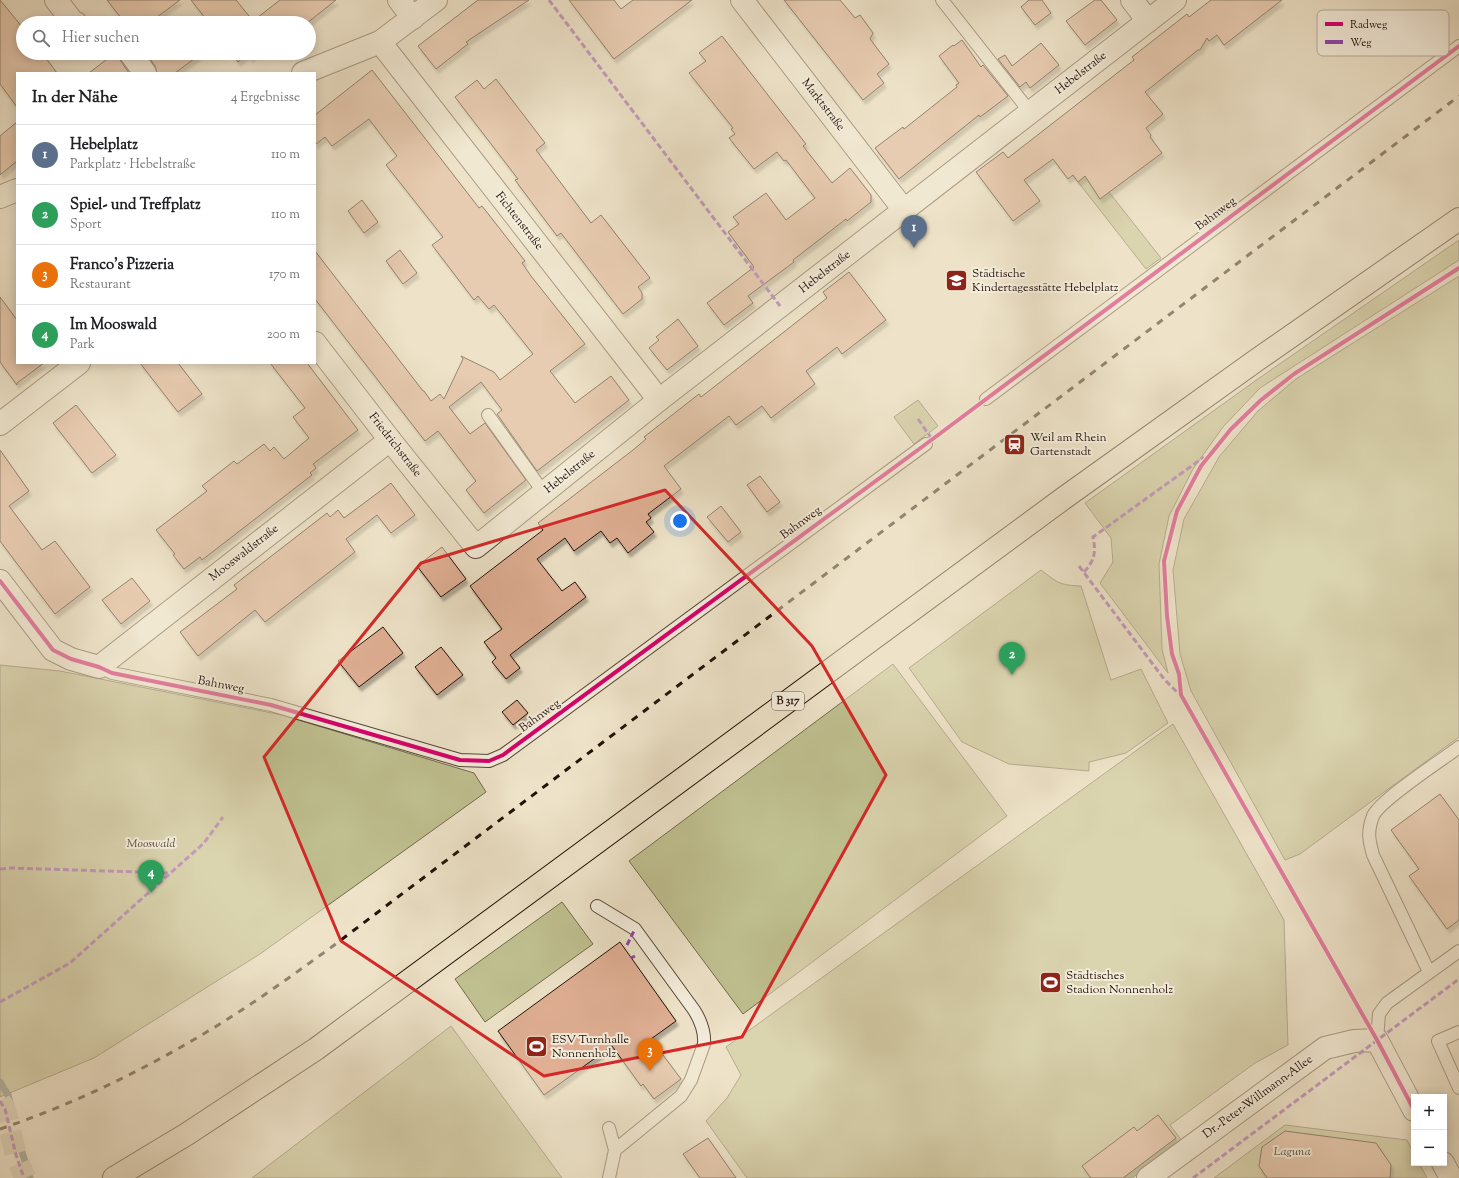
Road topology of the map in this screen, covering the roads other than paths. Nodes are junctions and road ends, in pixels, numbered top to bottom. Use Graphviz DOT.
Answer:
graph roads {
  1 [pos="56,0"];
  2 [pos="399,0"];
  3 [pos="436,0"];
  4 [pos="742,0"];
  5 [pos="942,0"];
  6 [pos="1132,0"];
  7 [pos="1175,0"];
  8 [pos="68,16"];
  9 [pos="413,18"];
  10 [pos="1148,21"];
  11 [pos="380,42"];
  12 [pos="1459,46"];
  13 [pos="1449,53"];
  14 [pos="1446,56"];
  15 [pos="135,60"];
  16 [pos="144,72"];
  17 [pos="305,72"];
  18 [pos="1030,112"];
  19 [pos="16,190"];
  20 [pos="0,197"];
  21 [pos="904,210"];
  22 [pos="1459,219"];
  23 [pos="316,343"];
  24 [pos="78,364"];
  25 [pos="986,399"];
  26 [pos="659,400"];
  27 [pos="488,415"];
  28 [pos="0,424"];
  29 [pos="390,440"];
  30 [pos="926,444"];
  31 [pos="544,493"];
  32 [pos="476,547"];
  33 [pos="0,581"];
  34 [pos="99,666"];
  35 [pos="1459,747"];
  36 [pos="597,906"];
  37 [pos="1459,951"];
  38 [pos="1429,972"];
  39 [pos="1459,1032"];
  40 [pos="1377,1040"];
  41 [pos="1459,1088"];
  42 [pos="1411,1104"];
  43 [pos="609,1128"];
  44 [pos="615,1150"];
  45 [pos="1445,1166"];
  46 [pos="114,1178"];
  47 [pos="609,1178"];
  48 [pos="1148,1178"];
  49 [pos="1452,1178"];
  1 -- 8 [label="street"];
  2 -- 9 [label="street"];
  3 -- 9 [label="street"];
  4 -- 21 [label="street, Marktstraße"];
  5 -- 18 [label="lane"];
  6 -- 10 [label="street"];
  7 -- 10 [label="street, Hebelstraße"];
  9 -- 11 [label="street"];
  10 -- 18 [label="street, Hebelstraße"];
  11 -- 17 [label="street"];
  11 -- 26 [label="street, Fichtenstraße"];
  12 -- 13 [label="lane, Bahnweg"];
  14 -- 25 [label="lane, Bahnweg"];
  15 -- 16 [label="street"];
  18 -- 21 [label="street, Hebelstraße"];
  19 -- 20 [label="street"];
  21 -- 26 [label="street, Hebelstraße"];
  22 -- 46 [label="main road, B 317"];
  23 -- 29 [label="street, Friedrichstraße"];
  24 -- 28 [label="street"];
  26 -- 31 [label="street, Hebelstraße"];
  27 -- 31 [label="lane"];
  29 -- 32 [label="street, Friedrichstraße"];
  29 -- 34 [label="street, Mooswaldstraße"];
  30 -- 34 [label="lane, Bahnweg"];
  31 -- 32 [label="street, Hebelstraße"];
  33 -- 34 [label="street"];
  35 -- 38 [label="lane"];
  36 -- 44 [label="lane"];
  37 -- 38 [label="lane"];
  38 -- 40 [label="lane"];
  39 -- 41 [label="lane"];
  40 -- 42 [label="street"];
  40 -- 48 [label="street, Dr.-Peter-Willmann-Allee"];
  43 -- 44 [label="lane"];
  44 -- 47 [label="lane"];
  45 -- 49 [label="street"];
}
